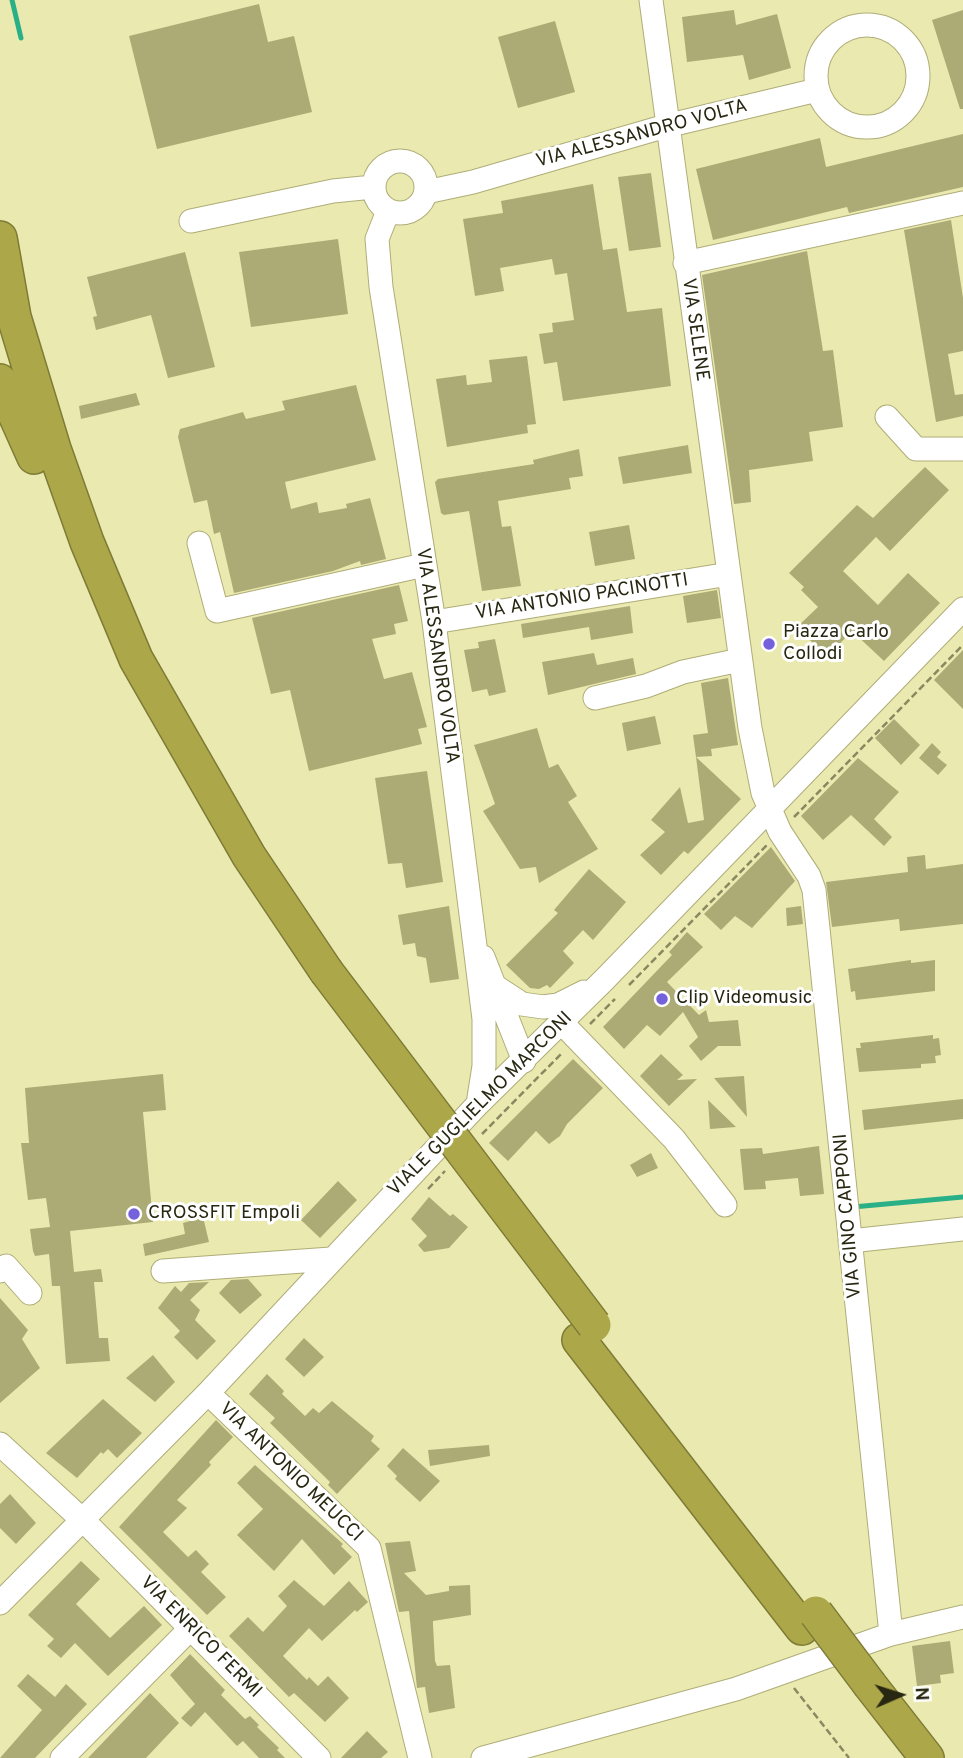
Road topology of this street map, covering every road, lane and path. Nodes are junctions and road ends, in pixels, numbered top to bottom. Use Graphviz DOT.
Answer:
graph roads {
  1 [pos="651,0"];
  2 [pos="817,90"];
  3 [pos="666,126"];
  4 [pos="373,187"];
  5 [pos="426,192"];
  6 [pos="963,203"];
  7 [pos="388,211"];
  8 [pos="191,221"];
  9 [pos="0,238"];
  10 [pos="685,263"];
  11 [pos="0,335"];
  12 [pos="0,381"];
  13 [pos="887,417"];
  14 [pos="963,449"];
  15 [pos="34,457"];
  16 [pos="199,543"];
  17 [pos="424,565"];
  18 [pos="731,585"];
  19 [pos="963,610"];
  20 [pos="434,622"];
  21 [pos="751,625"];
  22 [pos="963,645"];
  23 [pos="740,660"];
  24 [pos="595,698"];
  25 [pos="770,809"];
  26 [pos="780,832"];
  27 [pos="474,938"];
  28 [pos="320,980"];
  29 [pos="496,987"];
  30 [pos="615,989"];
  31 [pos="484,1019"];
  32 [pos="570,1030"];
  33 [pos="524,1061"];
  34 [pos="478,1104"];
  35 [pos="480,1136"];
  36 [pos="451,1166"];
  37 [pos="422,1195"];
  38 [pos="725,1205"];
  39 [pos="963,1228"];
  40 [pos="850,1241"];
  41 [pos="331,1259"];
  42 [pos="0,1271"];
  43 [pos="163,1271"];
  44 [pos="30,1293"];
  45 [pos="208,1393"];
  46 [pos="0,1444"];
  47 [pos="82,1518"];
  48 [pos="0,1602"];
  49 [pos="963,1617"];
  50 [pos="190,1629"];
  51 [pos="891,1634"];
  52 [pos="781,1672"];
  53 [pos="861,1689"];
  54 [pos="62,1758"];
  55 [pos="319,1758"];
  56 [pos="420,1758"];
  57 [pos="483,1758"];
  58 [pos="849,1758"];
  59 [pos="901,1758"];
  60 [pos="927,1758"];
  1 -- 3 [label="street, VIA SELENE"];
  2 -- 2 [label="street"];
  2 -- 3 [label="street, VIA ALESSANDRO VOLTA"];
  3 -- 5 [label="street, VIA ALESSANDRO VOLTA"];
  3 -- 10 [label="street, VIA SELENE"];
  4 -- 5 [label="street"];
  4 -- 7 [label="street"];
  4 -- 8 [label="street"];
  5 -- 7 [label="street, VIA ALESSANDRO VOLTA"];
  6 -- 10 [label="street"];
  7 -- 17 [label="street, VIA ALESSANDRO VOLTA"];
  9 -- 28 [label="highway"];
  10 -- 18 [label="street, VIA SELENE"];
  11 -- 15 [label="highway"];
  12 -- 15 [label="highway"];
  13 -- 14 [label="street"];
  15 -- 28 [label="highway"];
  16 -- 17 [label="street"];
  17 -- 20 [label="street, VIA ALESSANDRO VOLTA"];
  18 -- 20 [label="street, VIA ANTONIO PACINOTTI"];
  18 -- 21 [label="street"];
  18 -- 23 [label="street, VIA SELENE"];
  19 -- 25 [label="street, VIALE GUGLIELMO MARCONI"];
  20 -- 27 [label="street, VIA ALESSANDRO VOLTA"];
  22 -- 26 [label="path"];
  23 -- 24 [label="street"];
  23 -- 25 [label="street, VIA SELENE"];
  25 -- 26 [label="street, VIA GINO CAPPONI"];
  25 -- 30 [label="street, VIALE GUGLIELMO MARCONI"];
  26 -- 30 [label="path"];
  26 -- 40 [label="street, VIA GINO CAPPONI"];
  27 -- 29 [label="street"];
  27 -- 31 [label="street, VIA ALESSANDRO VOLTA"];
  28 -- 53 [label="highway, bridge"];
  29 -- 30 [label="street"];
  29 -- 33 [label="street"];
  30 -- 32 [label="street, VIALE GUGLIELMO MARCONI"];
  30 -- 32 [label="path"];
  31 -- 33 [label="street"];
  31 -- 34 [label="street, VIA ALESSANDRO VOLTA"];
  32 -- 33 [label="street, VIALE GUGLIELMO MARCONI"];
  32 -- 35 [label="path"];
  32 -- 38 [label="street"];
  33 -- 34 [label="street, VIALE GUGLIELMO MARCONI"];
  34 -- 41 [label="street, VIALE GUGLIELMO MARCONI"];
  36 -- 37 [label="path"];
  39 -- 40 [label="street"];
  40 -- 51 [label="street, VIA GINO CAPPONI"];
  41 -- 43 [label="street"];
  41 -- 45 [label="street, VIALE GUGLIELMO MARCONI"];
  42 -- 44 [label="street"];
  45 -- 47 [label="street, VIALE GUGLIELMO MARCONI"];
  45 -- 56 [label="street, VIA ANTONIO MEUCCI"];
  46 -- 47 [label="street, VIA ENRICO FERMI"];
  47 -- 48 [label="street, VIALE GUGLIELMO MARCONI"];
  47 -- 50 [label="street, VIA ENRICO FERMI"];
  49 -- 51 [label="street"];
  50 -- 54 [label="street"];
  50 -- 55 [label="street, VIA ENRICO FERMI"];
  51 -- 52 [label="street"];
  52 -- 57 [label="street"];
  52 -- 58 [label="path"];
  53 -- 59 [label="highway"];
  53 -- 60 [label="highway"];
}
